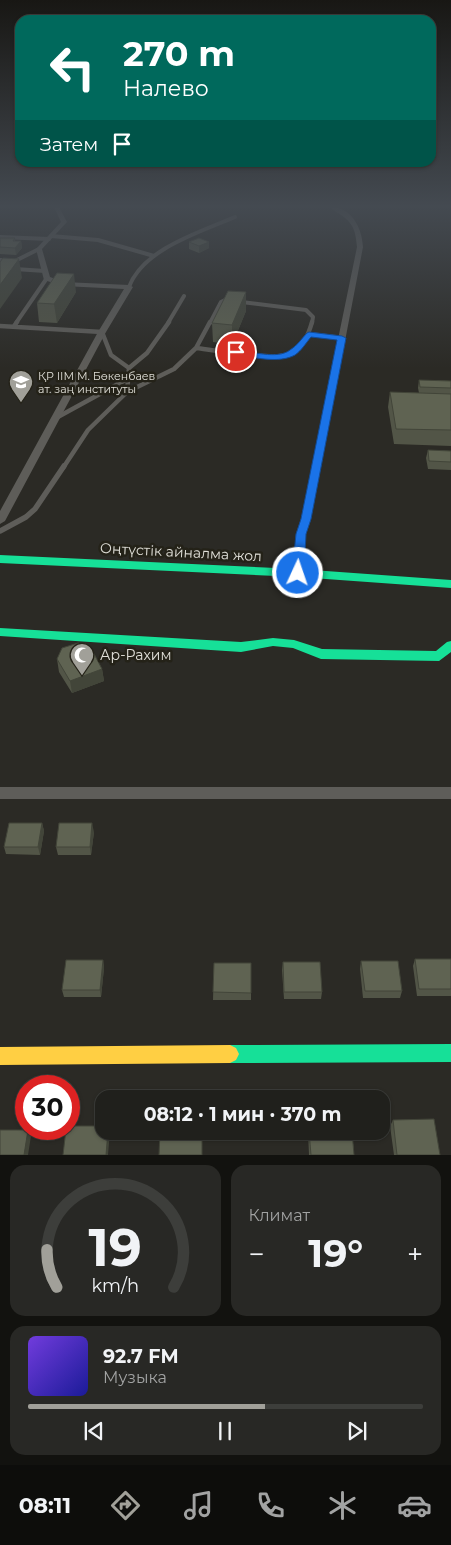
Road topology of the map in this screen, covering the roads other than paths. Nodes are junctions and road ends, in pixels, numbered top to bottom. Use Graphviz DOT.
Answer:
graph roads {
  1 [pos="14,261"];
  2 [pos="42,261"];
  3 [pos="147,261"];
  4 [pos="357,261"];
  5 [pos="0,268"];
  6 [pos="9,269"];
  7 [pos="46,275"];
  8 [pos="128,287"];
  9 [pos="184,296"];
  10 [pos="0,326"];
  11 [pos="14,326"];
  12 [pos="102,332"];
  13 [pos="309,334"];
  14 [pos="342,338"];
  15 [pos="196,348"];
  16 [pos="129,368"];
  17 [pos="129,378"];
  18 [pos="127,392"];
  19 [pos="55,418"];
  20 [pos="0,521"];
  21 [pos="0,531"];
  22 [pos="0,559"];
  23 [pos="298,573"];
  24 [pos="451,584"];
  25 [pos="0,632"];
  26 [pos="451,645"];
  27 [pos="0,793"];
  28 [pos="451,793"];
  29 [pos="451,1053"];
  30 [pos="0,1056"];
  1 -- 6 [label="lane"];
  2 -- 7 [label="street"];
  3 -- 8 [label="lane"];
  4 -- 14 [label="street"];
  5 -- 6 [label="lane"];
  6 -- 7 [label="lane"];
  7 -- 8 [label="street"];
  7 -- 11 [label="lane"];
  8 -- 12 [label="street"];
  9 -- 16 [label="lane"];
  10 -- 11 [label="lane"];
  11 -- 12 [label="lane"];
  12 -- 16 [label="lane"];
  12 -- 19 [label="street"];
  13 -- 14 [label="lane"];
  13 -- 15 [label="lane"];
  13 -- 15 [label="lane"];
  14 -- 23 [label="street"];
  15 -- 18 [label="lane"];
  16 -- 17 [label="lane"];
  17 -- 18 [label="lane"];
  17 -- 19 [label="lane"];
  18 -- 21 [label="lane"];
  19 -- 20 [label="street"];
  22 -- 23 [label="main road, Оңтүстік айналма жол"];
  23 -- 24 [label="main road, Оңтүстік айналма жол"];
  25 -- 26 [label="main road"];
  27 -- 28 [label="street"];
  29 -- 30 [label="main road"];
}
